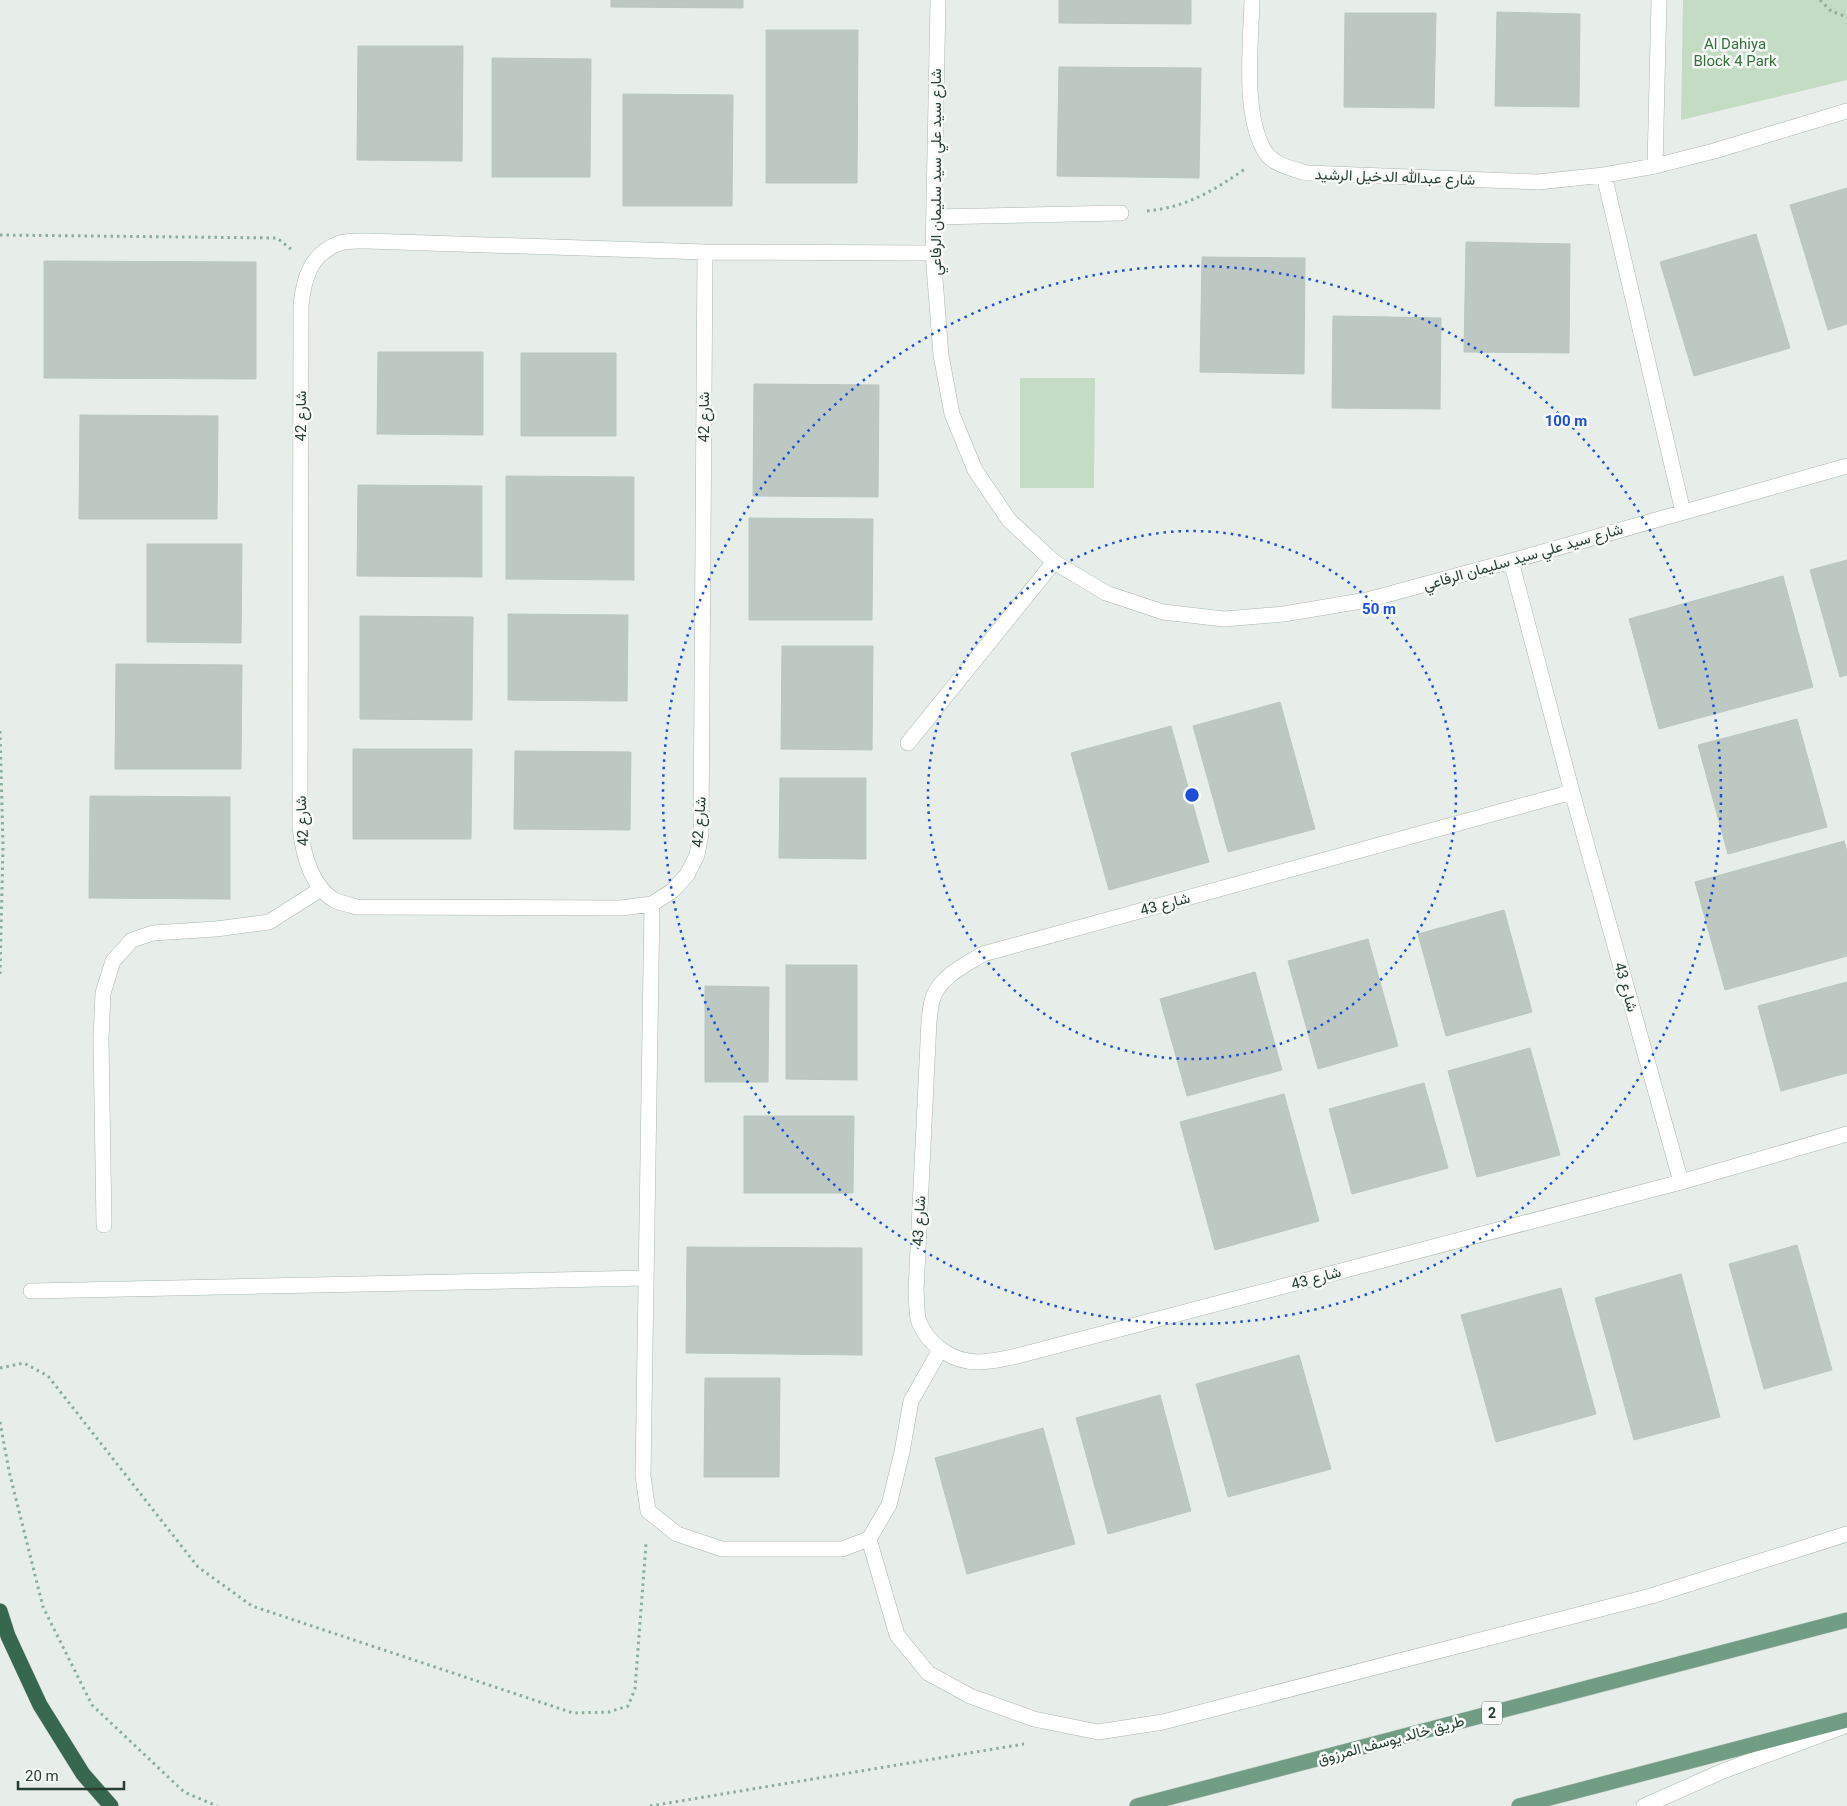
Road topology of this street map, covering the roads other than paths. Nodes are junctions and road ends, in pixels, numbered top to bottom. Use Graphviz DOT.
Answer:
graph roads {
  1 [pos="938,0"];
  2 [pos="1252,0"];
  3 [pos="1659,0"];
  4 [pos="1847,111"];
  5 [pos="1654,166"];
  6 [pos="1604,175"];
  7 [pos="1121,213"];
  8 [pos="934,217"];
  9 [pos="705,252"];
  10 [pos="933,253"];
  11 [pos="1847,466"];
  12 [pos="1683,512"];
  13 [pos="1511,561"];
  14 [pos="1054,562"];
  15 [pos="908,743"];
  16 [pos="1572,792"];
  17 [pos="321,889"];
  18 [pos="652,904"];
  19 [pos="1847,1134"];
  20 [pos="1681,1182"];
  21 [pos="104,1225"];
  22 [pos="646,1278"];
  23 [pos="31,1291"];
  24 [pos="940,1350"];
  25 [pos="1847,1534"];
  26 [pos="869,1539"];
  27 [pos="0,1610"];
  28 [pos="1847,1620"];
  29 [pos="1847,1720"];
  30 [pos="1847,1725"];
  31 [pos="111,1806"];
  32 [pos="1137,1806"];
  33 [pos="1519,1806"];
  34 [pos="1644,1806"];
  1 -- 8 [label="street, شارع سيد علي سيد سليمان الرفاعي"];
  2 -- 6 [label="street, شارع عبدالله الدخيل الرشيد"];
  3 -- 5 [label="street"];
  4 -- 5 [label="street, شارع عبدالله الدخيل الرشيد"];
  5 -- 6 [label="street, شارع عبدالله الدخيل الرشيد"];
  6 -- 12 [label="street"];
  7 -- 8 [label="street"];
  8 -- 10 [label="street, شارع سيد علي سيد سليمان الرفاعي"];
  9 -- 10 [label="street, شارع 42"];
  9 -- 17 [label="street, شارع 42"];
  9 -- 18 [label="street, شارع 42"];
  10 -- 14 [label="street, شارع سيد علي سيد سليمان الرفاعي"];
  11 -- 12 [label="street, شارع سيد علي سيد سليمان الرفاعي"];
  12 -- 13 [label="street, شارع سيد علي سيد سليمان الرفاعي"];
  13 -- 14 [label="street, شارع سيد علي سيد سليمان الرفاعي"];
  13 -- 16 [label="street, شارع 43"];
  14 -- 15 [label="street"];
  16 -- 20 [label="street, شارع 43"];
  16 -- 24 [label="street, شارع 43"];
  17 -- 18 [label="street, شارع 42"];
  17 -- 21 [label="street"];
  18 -- 22 [label="street"];
  19 -- 20 [label="street, شارع 43"];
  20 -- 24 [label="street, شارع 43"];
  22 -- 23 [label="street"];
  22 -- 26 [label="street"];
  24 -- 26 [label="street"];
  25 -- 26 [label="street"];
  27 -- 31 [label="highway"];
  28 -- 32 [label="main road, طريق خالد يوسف المرزوق / 2"];
  29 -- 33 [label="main road"];
  30 -- 34 [label="street"];
}
